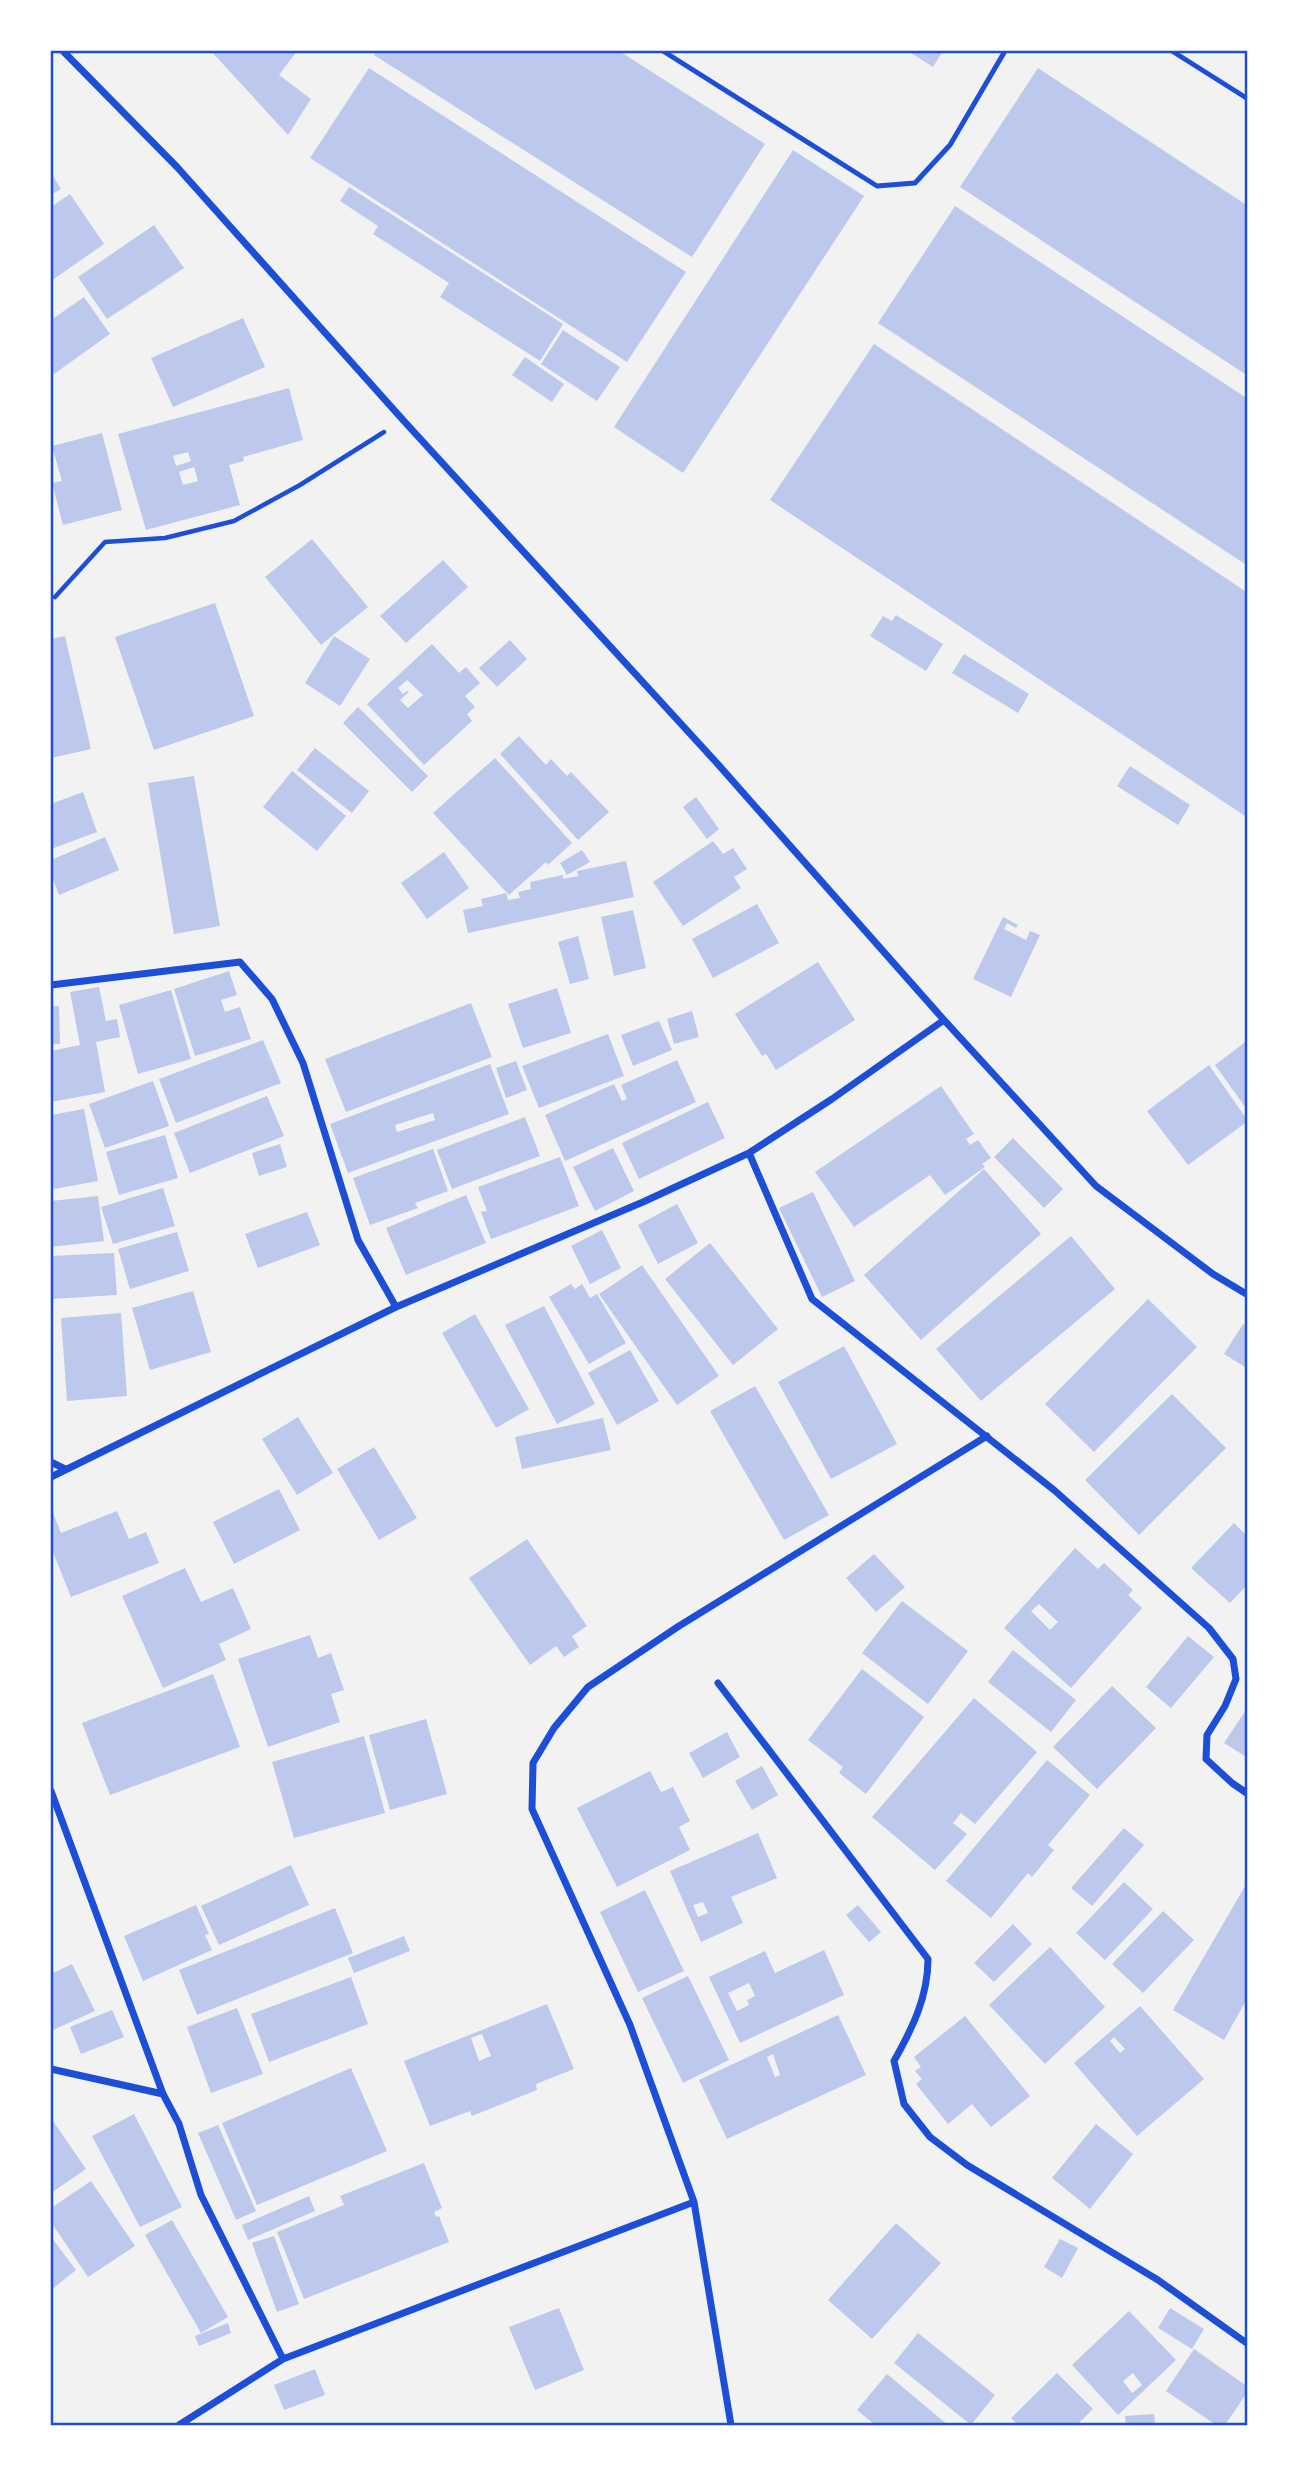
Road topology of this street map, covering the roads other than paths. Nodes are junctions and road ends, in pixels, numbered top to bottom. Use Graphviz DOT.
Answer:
graph roads {
  1 [pos="63,51"];
  2 [pos="663,51"];
  3 [pos="1005,51"];
  4 [pos="1172,51"];
  5 [pos="1248,99"];
  6 [pos="51,985"];
  7 [pos="944,1020"];
  8 [pos="749,1153"];
  9 [pos="1248,1295"];
  10 [pos="396,1307"];
  11 [pos="987,1436"];
  12 [pos="51,1462"];
  13 [pos="65,1469"];
  14 [pos="51,1477"];
  15 [pos="718,1684"];
  16 [pos="51,1791"];
  17 [pos="1248,1794"];
  18 [pos="51,2070"];
  19 [pos="163,2094"];
  20 [pos="694,2202"];
  21 [pos="1248,2344"];
  22 [pos="283,2359"];
  23 [pos="179,2425"];
  24 [pos="731,2425"];
  1 -- 7 [label="street"];
  2 -- 3 [label="lane"];
  4 -- 5 [label="lane"];
  6 -- 10 [label="street"];
  7 -- 8 [label="street"];
  7 -- 9 [label="street"];
  8 -- 10 [label="street"];
  8 -- 11 [label="street"];
  10 -- 13 [label="street"];
  11 -- 17 [label="street"];
  11 -- 20 [label="street"];
  12 -- 13 [label="street"];
  13 -- 14 [label="street"];
  15 -- 21 [label="street"];
  16 -- 19 [label="street"];
  18 -- 19 [label="street"];
  19 -- 22 [label="street"];
  20 -- 22 [label="street"];
  20 -- 24 [label="street"];
  22 -- 23 [label="street"];
}
